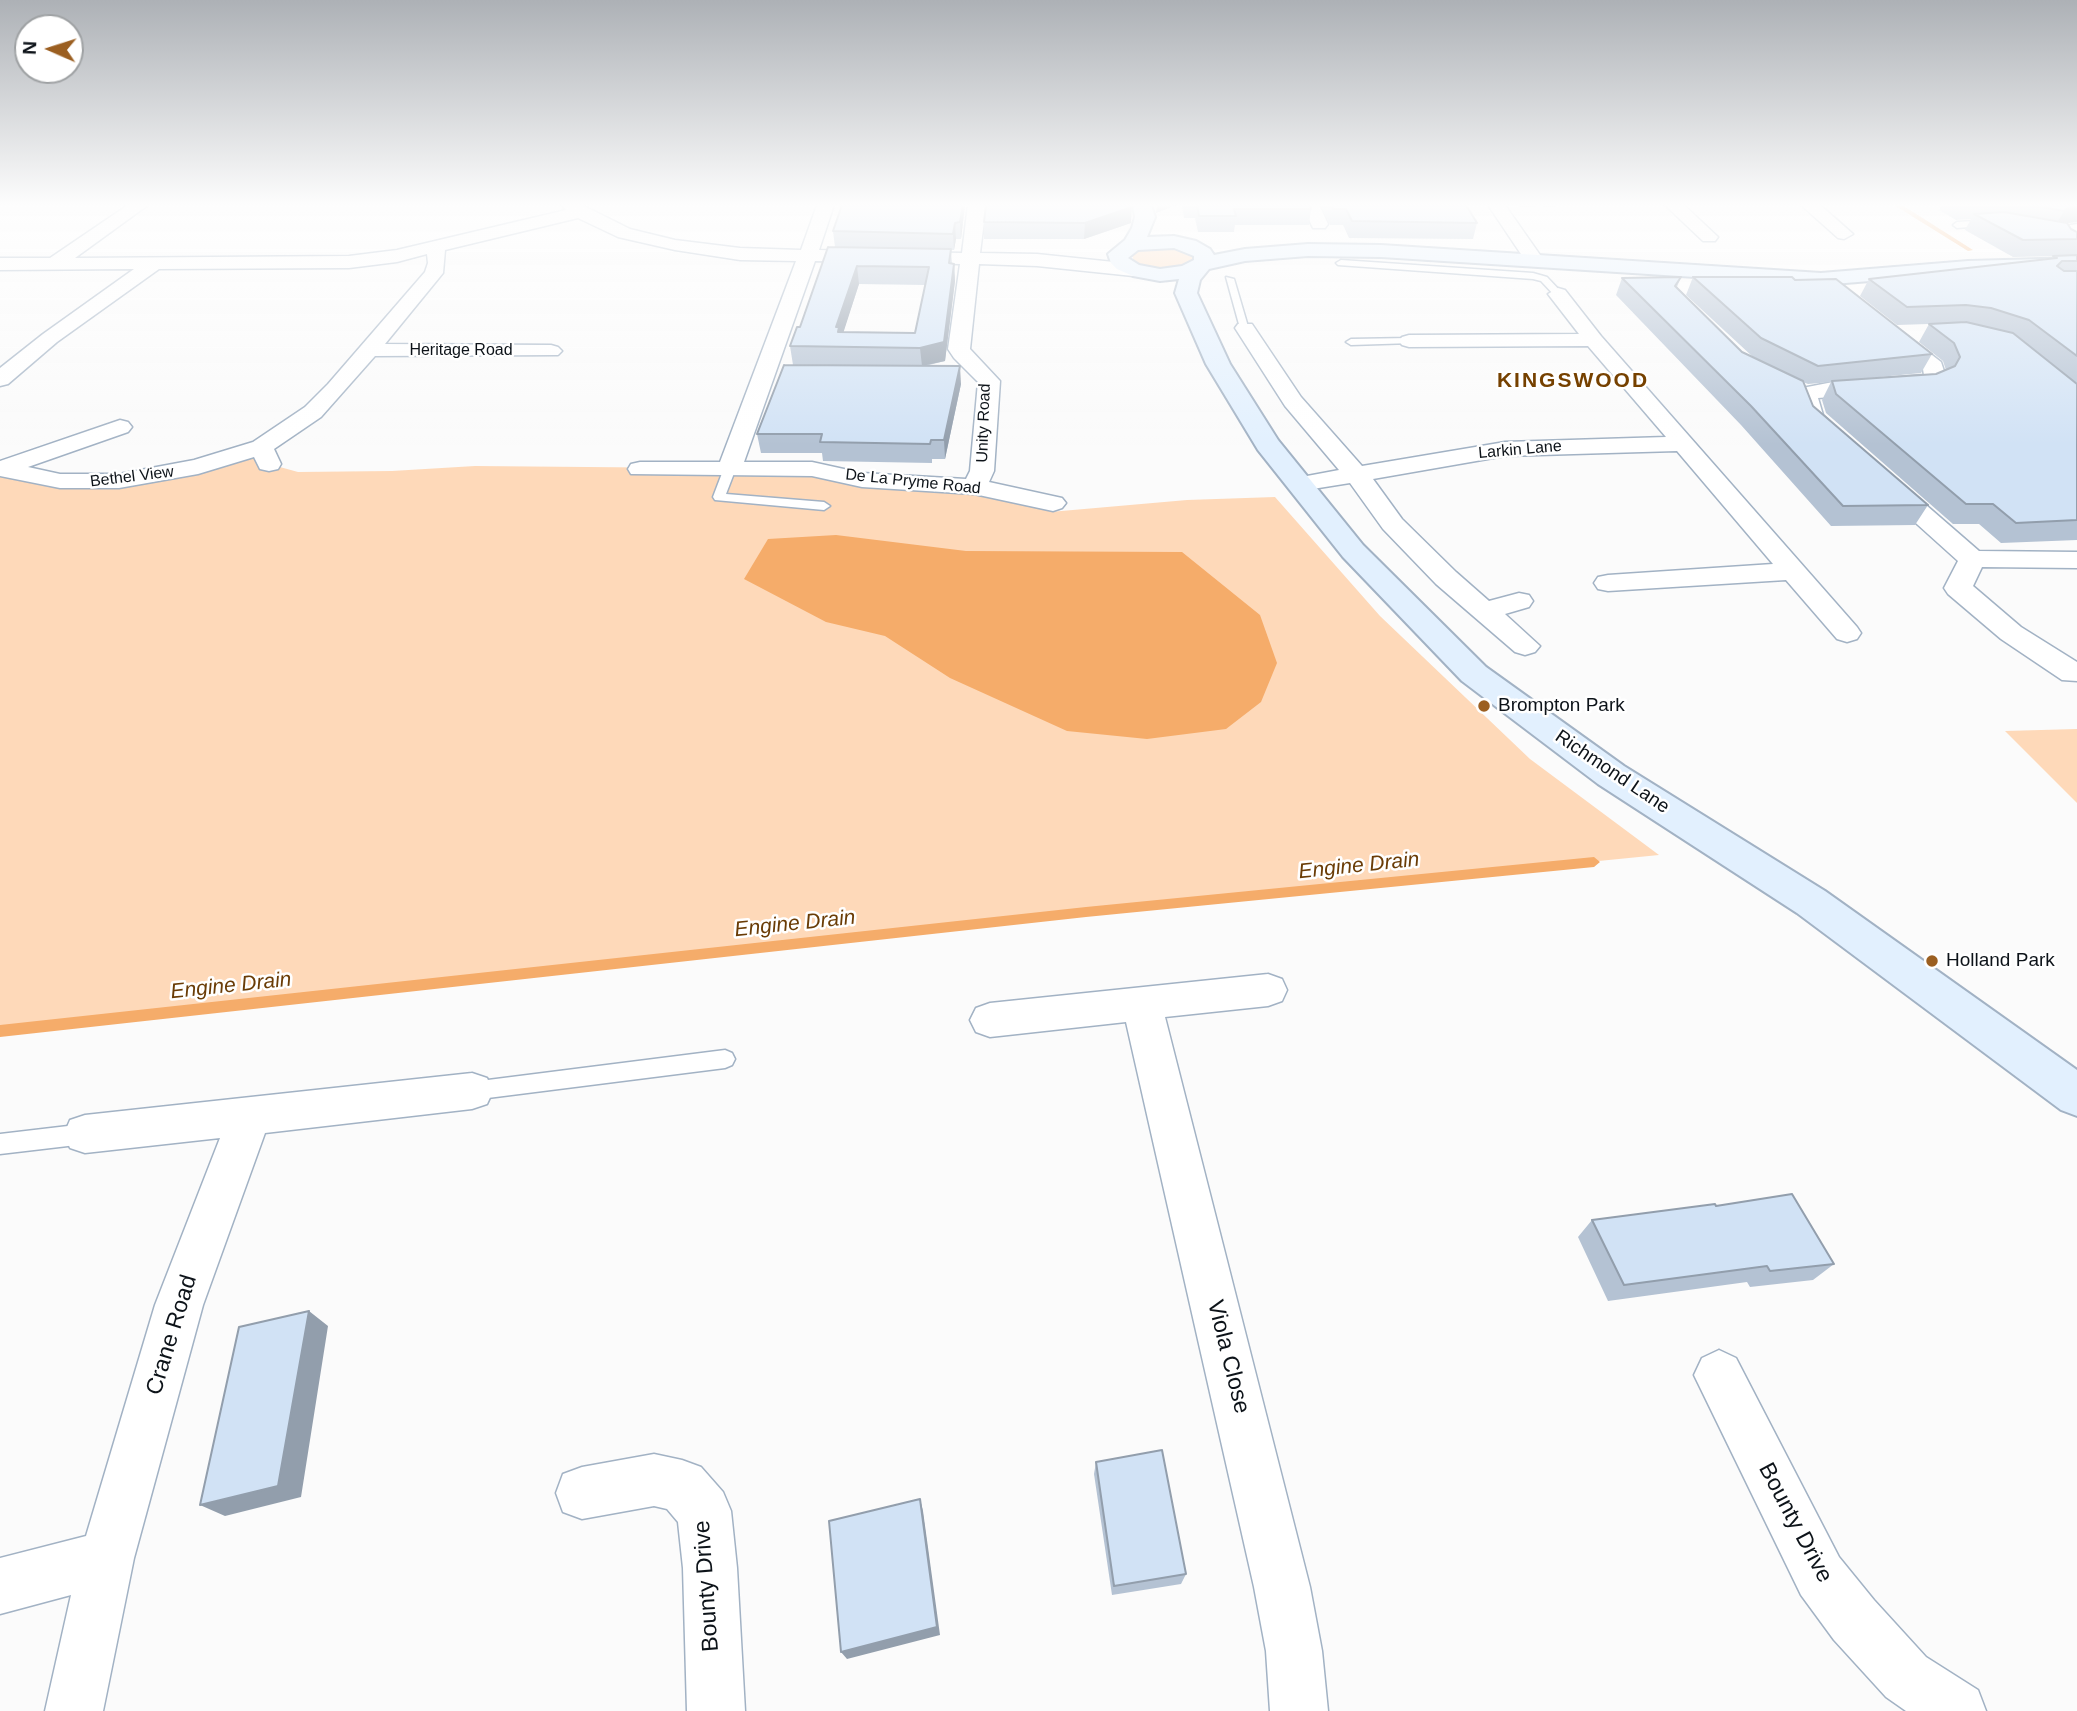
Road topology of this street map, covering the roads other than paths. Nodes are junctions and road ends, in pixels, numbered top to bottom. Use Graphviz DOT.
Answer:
graph roads {
  1 [pos="124,285"];
  2 [pos="424,285"];
  3 [pos="796,285"];
  4 [pos="968,285"];
  5 [pos="1198,285"];
  6 [pos="1230,285"];
  7 [pos="1549,285"];
  8 [pos="1829,285"];
  9 [pos="1558,294"];
  10 [pos="1843,296"];
  11 [pos="1873,318"];
  12 [pos="1245,328"];
  13 [pos="1930,333"];
  14 [pos="1893,334"];
  15 [pos="1594,340"];
  16 [pos="1409,341"];
  17 [pos="1453,341"];
  18 [pos="1351,342"];
  19 [pos="370,350"];
  20 [pos="551,352"];
  21 [pos="1467,362"];
  22 [pos="766,373"];
  23 [pos="792,374"];
  24 [pos="0,379"];
  25 [pos="1780,382"];
  26 [pos="1805,394"];
  27 [pos="120,427"];
  28 [pos="1841,443"];
  29 [pos="1685,444"];
  30 [pos="265,456"];
  31 [pos="640,468"];
  32 [pos="730,468"];
  33 [pos="1870,468"];
  34 [pos="0,469"];
  35 [pos="1300,484"];
  36 [pos="1364,484"];
  37 [pos="974,487"];
  38 [pos="1053,503"];
  39 [pos="824,506"];
  40 [pos="1972,559"];
  41 [pos="2077,560"];
  42 [pos="1794,571"];
  43 [pos="1608,583"];
  44 [pos="1519,601"];
  45 [pos="1484,611"];
  46 [pos="1847,633"];
  47 [pos="1525,646"];
  48 [pos="2076,675"];
  49 [pos="1268,990"];
  50 [pos="1142,1005"];
  51 [pos="990,1020"];
  52 [pos="726,1059"];
  53 [pos="472,1091"];
  54 [pos="2077,1096"];
  55 [pos="250,1115"];
  56 [pos="85,1134"];
  57 [pos="0,1144"];
  58 [pos="1718,1374"];
  59 [pos="582,1493"];
  60 [pos="107,1558"];
  61 [pos="0,1586"];
  62 [pos="74,1711"];
  63 [pos="716,1711"];
  64 [pos="1299,1711"];
  65 [pos="1957,1711"];
  1 -- 24 [label="street"];
  2 -- 19 [label="street, Heritage Road"];
  3 -- 22 [label="street"];
  4 -- 37 [label="street, Unity Road"];
  5 -- 35 [label="street, Richmond Lane"];
  6 -- 12 [label="lane"];
  7 -- 9 [label="lane"];
  8 -- 10 [label="street"];
  9 -- 15 [label="street"];
  11 -- 14 [label="street"];
  12 -- 36 [label="street"];
  13 -- 14 [label="street"];
  14 -- 26 [label="street"];
  15 -- 17 [label="street"];
  15 -- 29 [label="street"];
  16 -- 17 [label="street"];
  16 -- 18 [label="lane"];
  17 -- 21 [label="street"];
  19 -- 20 [label="street, Heritage Road"];
  19 -- 30 [label="street, Heritage Road"];
  22 -- 23 [label="street"];
  22 -- 32 [label="street"];
  25 -- 26 [label="street"];
  26 -- 28 [label="street"];
  27 -- 34 [label="street, Bethel View"];
  29 -- 36 [label="street, Larkin Lane"];
  29 -- 42 [label="street"];
  30 -- 34 [label="street, Bethel View"];
  31 -- 32 [label="street, De La Pryme Road"];
  32 -- 37 [label="street, De La Pryme Road"];
  32 -- 39 [label="lane"];
  33 -- 40 [label="street"];
  35 -- 36 [label="street, Larkin Lane"];
  35 -- 54 [label="street, Richmond Lane"];
  36 -- 45 [label="street"];
  37 -- 38 [label="street, De La Pryme Road"];
  40 -- 41 [label="street"];
  40 -- 48 [label="street"];
  42 -- 43 [label="street"];
  42 -- 46 [label="street"];
  44 -- 45 [label="street"];
  45 -- 47 [label="street"];
  49 -- 50 [label="street"];
  50 -- 51 [label="street"];
  50 -- 64 [label="street, Viola Close"];
  52 -- 53 [label="lane"];
  53 -- 55 [label="street"];
  55 -- 56 [label="street"];
  55 -- 60 [label="street, Crane Road"];
  56 -- 57 [label="lane"];
  58 -- 65 [label="street, Bounty Drive"];
  59 -- 63 [label="street, Bounty Drive"];
  60 -- 61 [label="street"];
  60 -- 62 [label="street, Crane Road"];
}
